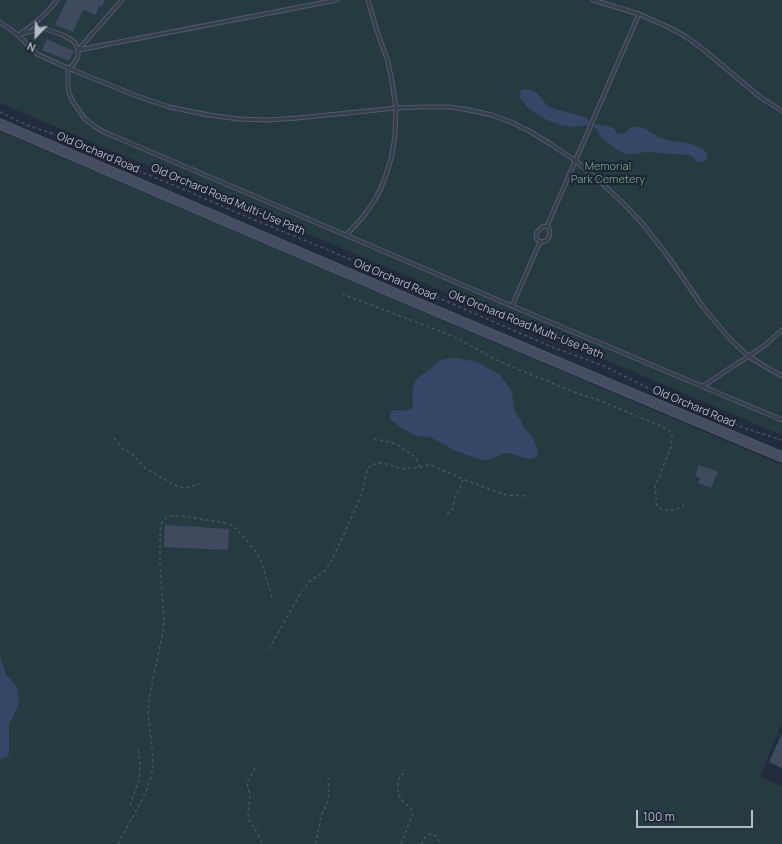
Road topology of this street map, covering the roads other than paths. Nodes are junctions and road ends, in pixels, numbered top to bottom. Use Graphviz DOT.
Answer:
graph roads {
  1 [pos="57,0"];
  2 [pos="122,0"];
  3 [pos="337,0"];
  4 [pos="368,0"];
  5 [pos="593,0"];
  6 [pos="639,14"];
  7 [pos="0,22"];
  8 [pos="18,35"];
  9 [pos="78,50"];
  10 [pos="68,68"];
  11 [pos="396,108"];
  12 [pos="782,111"];
  13 [pos="0,124"];
  14 [pos="576,161"];
  15 [pos="547,226"];
  16 [pos="346,235"];
  17 [pos="540,242"];
  18 [pos="512,306"];
  19 [pos="782,330"];
  20 [pos="748,356"];
  21 [pos="782,376"];
  22 [pos="704,386"];
  23 [pos="782,420"];
  24 [pos="782,457"];
  1 -- 8 [label="lane"];
  2 -- 9 [label="lane"];
  3 -- 9 [label="lane"];
  4 -- 11 [label="lane"];
  5 -- 6 [label="lane"];
  6 -- 12 [label="lane"];
  6 -- 14 [label="lane"];
  7 -- 8 [label="lane"];
  8 -- 9 [label="lane"];
  8 -- 10 [label="lane"];
  9 -- 10 [label="lane"];
  10 -- 11 [label="lane"];
  10 -- 16 [label="lane"];
  11 -- 14 [label="lane"];
  11 -- 16 [label="lane"];
  13 -- 24 [label="main road, Old Orchard Road"];
  14 -- 15 [label="lane"];
  14 -- 20 [label="lane"];
  15 -- 17 [label="lane"];
  15 -- 17 [label="lane"];
  16 -- 18 [label="lane"];
  17 -- 18 [label="lane"];
  18 -- 22 [label="lane"];
  19 -- 20 [label="lane"];
  20 -- 21 [label="lane"];
  20 -- 22 [label="lane"];
  22 -- 23 [label="lane"];
}
